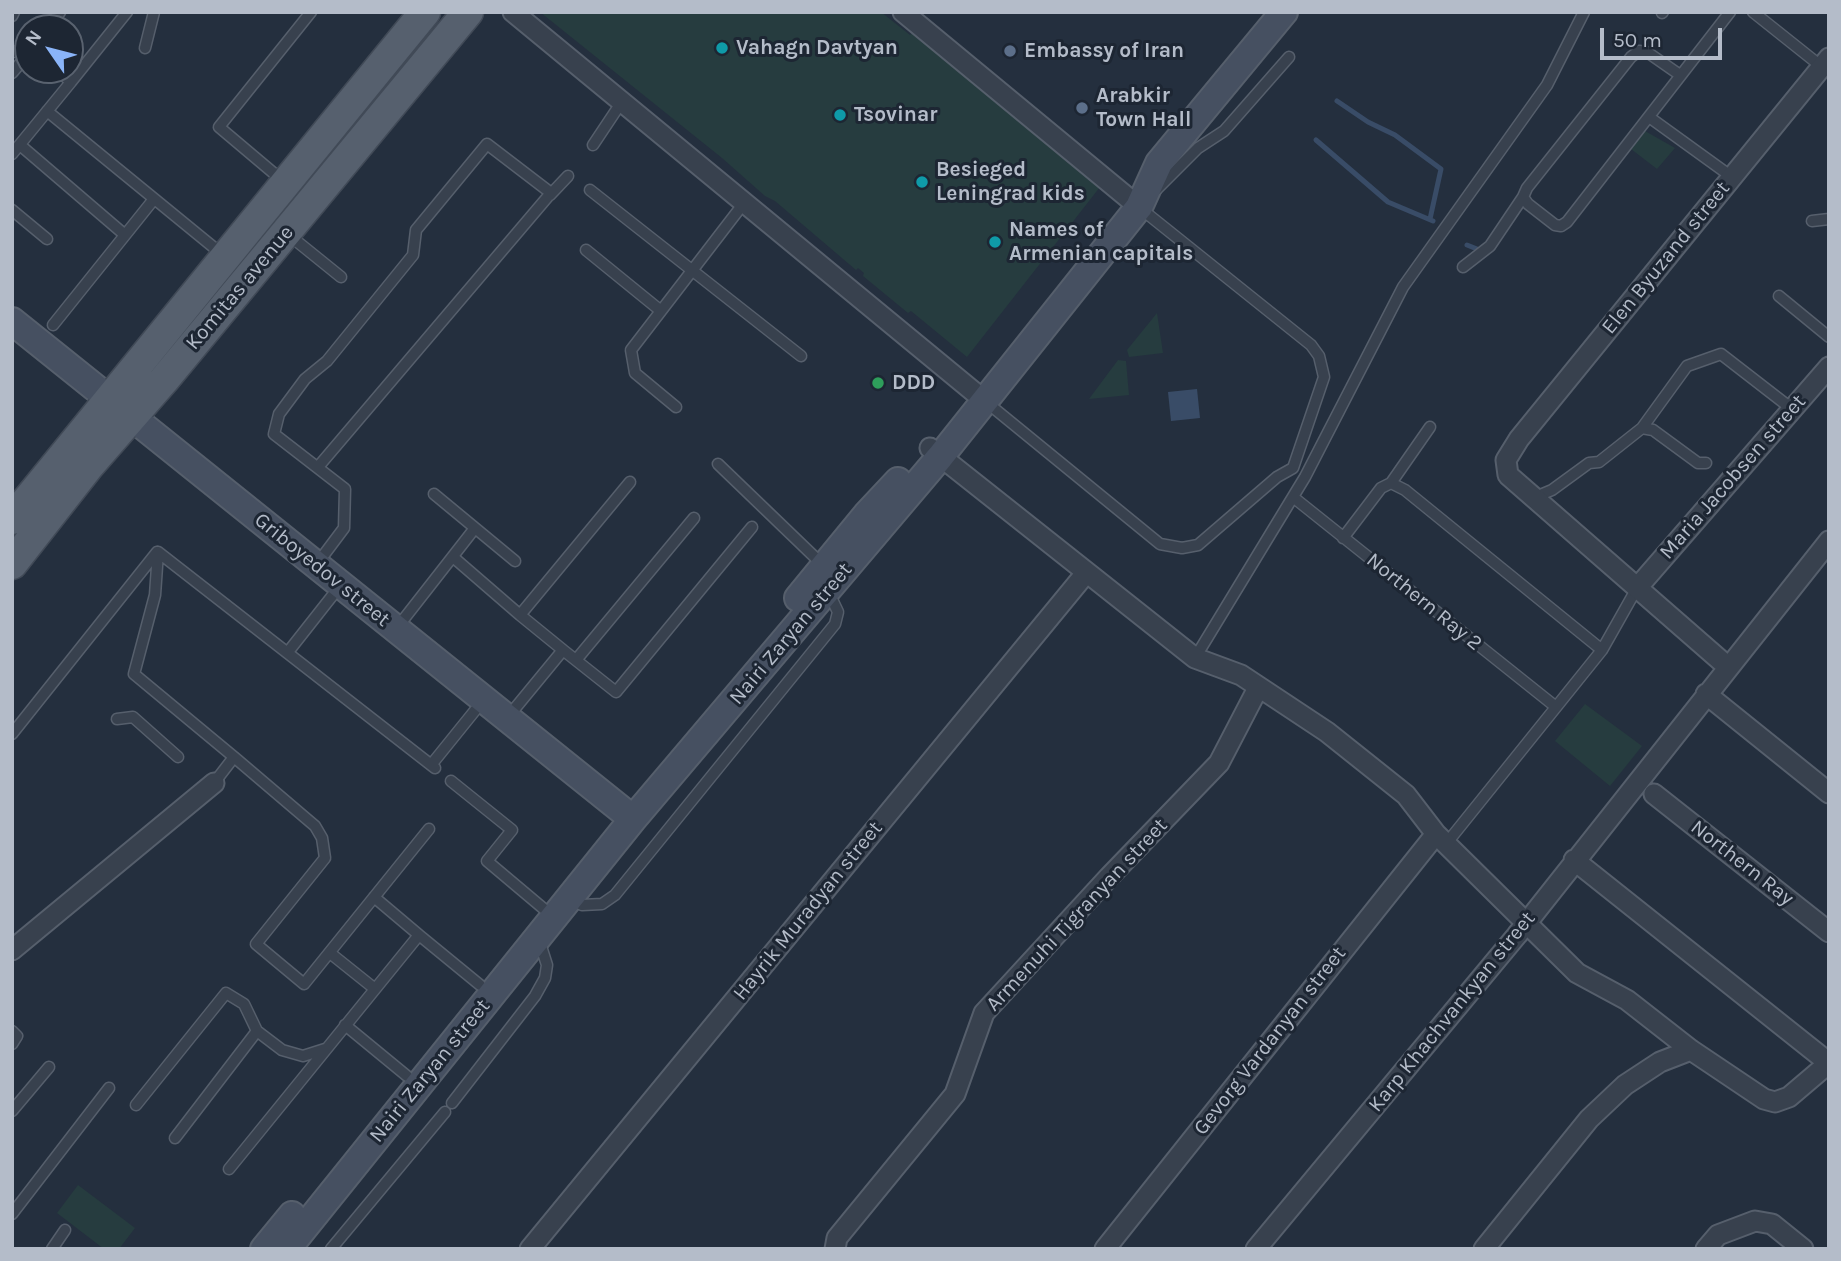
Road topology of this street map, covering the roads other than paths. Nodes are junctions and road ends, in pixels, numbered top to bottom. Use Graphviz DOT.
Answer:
graph roads {
  1 [pos="127,12"];
  2 [pos="154,12"];
  3 [pos="311,12"];
  4 [pos="425,12"];
  5 [pos="468,12"];
  6 [pos="513,12"];
  7 [pos="1284,12"];
  8 [pos="1584,12"];
  9 [pos="1730,12"];
  10 [pos="1753,12"];
  11 [pos="905,13"];
  12 [pos="145,48"];
  13 [pos="1289,57"];
  14 [pos="1825,62"];
  15 [pos="84,66"];
  16 [pos="1681,75"];
  17 [pos="69,84"];
  18 [pos="621,103"];
  19 [pos="47,111"];
  20 [pos="1649,117"];
  21 [pos="20,145"];
  22 [pos="593,145"];
  23 [pos="12,154"];
  24 [pos="568,176"];
  25 [pos="1732,177"];
  26 [pos="286,183"];
  27 [pos="590,190"];
  28 [pos="550,195"];
  29 [pos="1523,197"];
  30 [pos="154,199"];
  31 [pos="1134,202"];
  32 [pos="744,203"];
  33 [pos="12,210"];
  34 [pos="1829,219"];
  35 [pos="1812,221"];
  36 [pos="286,232"];
  37 [pos="125,235"];
  38 [pos="47,239"];
  39 [pos="586,250"];
  40 [pos="225,257"];
  41 [pos="1463,267"];
  42 [pos="691,271"];
  43 [pos="341,277"];
  44 [pos="1779,296"];
  45 [pos="661,312"];
  46 [pos="12,321"];
  47 [pos="53,326"];
  48 [pos="12,334"];
  49 [pos="1829,337"];
  50 [pos="801,356"];
  51 [pos="1829,367"];
  52 [pos="979,396"];
  53 [pos="676,407"];
  54 [pos="1792,409"];
  55 [pos="117,412"];
  56 [pos="1430,427"];
  57 [pos="1642,428"];
  58 [pos="935,452"];
  59 [pos="1706,463"];
  60 [pos="718,464"];
  61 [pos="318,467"];
  62 [pos="630,482"];
  63 [pos="1391,483"];
  64 [pos="434,494"];
  65 [pos="1293,497"];
  66 [pos="1533,498"];
  67 [pos="694,518"];
  68 [pos="12,519"];
  69 [pos="752,527"];
  70 [pos="475,528"];
  71 [pos="1343,538"];
  72 [pos="1829,541"];
  73 [pos="158,552"];
  74 [pos="453,557"];
  75 [pos="516,561"];
  76 [pos="12,564"];
  77 [pos="316,566"];
  78 [pos="1086,573"];
  79 [pos="826,578"];
  80 [pos="1637,588"];
  81 [pos="337,589"];
  82 [pos="520,615"];
  83 [pos="396,629"];
  84 [pos="563,650"];
  85 [pos="1602,650"];
  86 [pos="288,652"];
  87 [pos="1195,658"];
  88 [pos="576,660"];
  89 [pos="1728,667"];
  90 [pos="1258,688"];
  91 [pos="1706,694"];
  92 [pos="1556,707"];
  93 [pos="477,708"];
  94 [pos="117,719"];
  95 [pos="503,722"];
  96 [pos="12,734"];
  97 [pos="178,757"];
  98 [pos="234,757"];
  99 [pos="451,781"];
  100 [pos="214,783"];
  101 [pos="1829,793"];
  102 [pos="1654,794"];
  103 [pos="625,820"];
  104 [pos="429,829"];
  105 [pos="1441,839"];
  106 [pos="1574,860"];
  107 [pos="374,897"];
  108 [pos="568,898"];
  109 [pos="544,909"];
  110 [pos="1525,925"];
  111 [pos="1829,932"];
  112 [pos="419,935"];
  113 [pos="537,937"];
  114 [pos="12,950"];
  115 [pos="330,953"];
  116 [pos="480,985"];
  117 [pos="375,989"];
  118 [pos="345,1025"];
  119 [pos="12,1031"];
  120 [pos="257,1031"];
  121 [pos="12,1044"];
  122 [pos="326,1048"];
  123 [pos="1691,1050"];
  124 [pos="1829,1063"];
  125 [pos="50,1067"];
  126 [pos="407,1076"];
  127 [pos="109,1088"];
  128 [pos="136,1105"];
  129 [pos="12,1111"];
  130 [pos="175,1138"];
  131 [pos="229,1169"];
  132 [pos="12,1214"];
  133 [pos="65,1230"];
  134 [pos="52,1249"];
  135 [pos="264,1249"];
  136 [pos="287,1249"];
  137 [pos="331,1249"];
  138 [pos="530,1249"];
  139 [pos="835,1249"];
  140 [pos="1105,1249"];
  141 [pos="1256,1249"];
  142 [pos="1484,1249"];
  143 [pos="1706,1249"];
  144 [pos="1802,1249"];
  1 -- 15 [label="lane"];
  2 -- 12 [label="lane"];
  3 -- 26 [label="lane"];
  4 -- 26 [label="main road, Komitas avenue"];
  5 -- 36 [label="main road, Komitas avenue"];
  6 -- 18 [label="street"];
  7 -- 31 [label="main road, Nairi Zaryan street"];
  8 -- 65 [label="lane"];
  9 -- 16 [label="lane"];
  10 -- 14 [label="lane"];
  11 -- 31 [label="street"];
  13 -- 31 [label="lane"];
  14 -- 25 [label="street, Elen Byuzand street"];
  16 -- 20 [label="lane"];
  16 -- 29 [label="lane"];
  17 -- 19 [label="lane"];
  18 -- 22 [label="lane"];
  18 -- 32 [label="street"];
  19 -- 21 [label="lane"];
  19 -- 30 [label="lane"];
  20 -- 25 [label="lane"];
  20 -- 29 [label="lane"];
  21 -- 23 [label="lane"];
  21 -- 37 [label="lane"];
  24 -- 28 [label="lane"];
  25 -- 66 [label="street, Elen Byuzand street"];
  26 -- 40 [label="main road, Komitas avenue"];
  27 -- 42 [label="lane"];
  28 -- 61 [label="lane"];
  28 -- 61 [label="lane"];
  29 -- 41 [label="lane"];
  30 -- 37 [label="lane"];
  30 -- 40 [label="lane"];
  31 -- 52 [label="main road, Nairi Zaryan street"];
  31 -- 52 [label="lane"];
  32 -- 42 [label="lane"];
  32 -- 52 [label="street"];
  33 -- 38 [label="lane"];
  34 -- 35 [label="lane"];
  36 -- 43 [label="lane"];
  36 -- 55 [label="main road, Komitas avenue"];
  37 -- 47 [label="lane"];
  39 -- 45 [label="lane"];
  40 -- 55 [label="main road, Komitas avenue"];
  42 -- 45 [label="lane"];
  42 -- 50 [label="lane"];
  44 -- 49 [label="lane"];
  45 -- 53 [label="lane"];
  46 -- 55 [label="main road, Griboyedov street"];
  48 -- 55 [label="main road, Griboyedov street"];
  51 -- 54 [label="street, Maria Jacobsen street"];
  52 -- 58 [label="main road, Nairi Zaryan street"];
  54 -- 57 [label="lane"];
  54 -- 80 [label="street, Maria Jacobsen street"];
  55 -- 68 [label="main road, Komitas avenue"];
  55 -- 76 [label="main road, Komitas avenue"];
  55 -- 77 [label="main road, Griboyedov street"];
  55 -- 81 [label="main road, Griboyedov street"];
  56 -- 63 [label="lane"];
  57 -- 59 [label="lane"];
  57 -- 66 [label="lane"];
  58 -- 78 [label="street"];
  58 -- 79 [label="main road, Nairi Zaryan street"];
  60 -- 79 [label="lane"];
  61 -- 77 [label="lane"];
  62 -- 82 [label="lane"];
  63 -- 71 [label="lane"];
  63 -- 85 [label="lane"];
  64 -- 70 [label="lane"];
  65 -- 71 [label="lane, Northern Ray 2"];
  65 -- 87 [label="lane"];
  66 -- 80 [label="street"];
  67 -- 88 [label="lane"];
  69 -- 88 [label="lane"];
  70 -- 74 [label="lane"];
  70 -- 75 [label="lane"];
  71 -- 92 [label="lane, Northern Ray 2"];
  72 -- 89 [label="street, Karp Khachvankyan street"];
  73 -- 86 [label="lane"];
  73 -- 96 [label="lane"];
  73 -- 98 [label="lane"];
  74 -- 82 [label="lane"];
  74 -- 83 [label="lane"];
  77 -- 81 [label="main road, Griboyedov street"];
  78 -- 87 [label="street"];
  78 -- 138 [label="street, Hayrik Muradyan street"];
  79 -- 103 [label="main road, Nairi Zaryan street"];
  79 -- 108 [label="lane"];
  80 -- 85 [label="lane"];
  80 -- 89 [label="street"];
  81 -- 83 [label="main road, Griboyedov street"];
  81 -- 86 [label="lane"];
  81 -- 93 [label="main road, Griboyedov street"];
  82 -- 84 [label="lane"];
  83 -- 95 [label="main road, Griboyedov street"];
  84 -- 88 [label="lane"];
  84 -- 95 [label="lane"];
  85 -- 92 [label="lane"];
  86 -- 93 [label="lane"];
  87 -- 90 [label="street"];
  89 -- 91 [label="street, Karp Khachvankyan street"];
  90 -- 105 [label="street"];
  90 -- 139 [label="street, Armenuhi Tigranyan street"];
  91 -- 101 [label="street"];
  91 -- 106 [label="street, Karp Khachvankyan street"];
  92 -- 105 [label="lane"];
  93 -- 95 [label="main road, Griboyedov street"];
  94 -- 97 [label="lane"];
  95 -- 103 [label="main road, Griboyedov street"];
  98 -- 100 [label="lane"];
  98 -- 115 [label="lane"];
  99 -- 109 [label="lane"];
  100 -- 114 [label="street"];
  102 -- 111 [label="street, Northern Ray"];
  103 -- 108 [label="main road, Nairi Zaryan street"];
  103 -- 109 [label="main road, Nairi Zaryan street"];
  104 -- 107 [label="lane"];
  105 -- 110 [label="street"];
  105 -- 140 [label="street, Gevorg Vardanyan street"];
  106 -- 110 [label="street, Karp Khachvankyan street"];
  106 -- 124 [label="street"];
  107 -- 112 [label="lane"];
  107 -- 115 [label="lane"];
  108 -- 113 [label="main road, Nairi Zaryan street"];
  109 -- 116 [label="main road, Nairi Zaryan street"];
  110 -- 123 [label="street"];
  110 -- 141 [label="street, Karp Khachvankyan street"];
  112 -- 116 [label="lane"];
  112 -- 117 [label="lane"];
  113 -- 136 [label="main road, Nairi Zaryan street"];
  113 -- 137 [label="lane"];
  115 -- 117 [label="lane"];
  116 -- 126 [label="main road, Nairi Zaryan street"];
  117 -- 118 [label="lane"];
  118 -- 122 [label="lane"];
  118 -- 126 [label="lane"];
  119 -- 121 [label="lane"];
  120 -- 122 [label="lane"];
  120 -- 128 [label="lane"];
  120 -- 130 [label="lane"];
  122 -- 131 [label="lane"];
  123 -- 124 [label="street"];
  123 -- 142 [label="street"];
  125 -- 129 [label="lane"];
  126 -- 135 [label="main road, Nairi Zaryan street"];
  127 -- 132 [label="lane"];
  133 -- 134 [label="lane"];
  143 -- 144 [label="street"];
}
